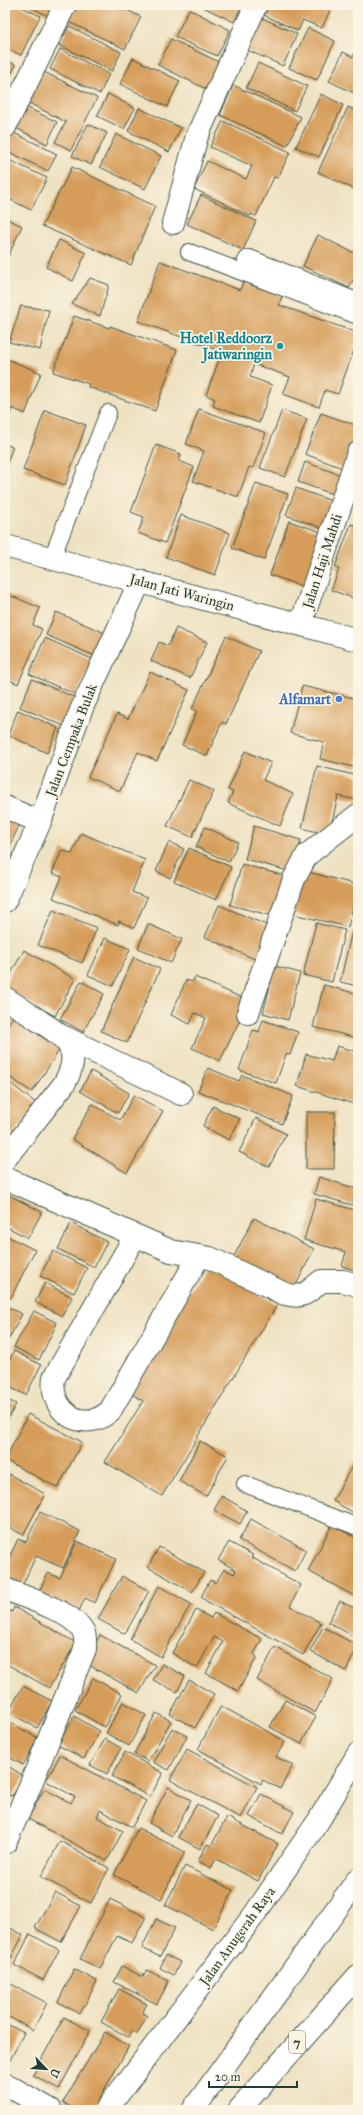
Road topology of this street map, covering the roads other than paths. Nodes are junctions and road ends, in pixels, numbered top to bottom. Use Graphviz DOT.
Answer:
graph roads {
  1 [pos="65,5"];
  2 [pos="256,5"];
  3 [pos="5,127"];
  4 [pos="173,223"];
  5 [pos="189,252"];
  6 [pos="249,261"];
  7 [pos="358,305"];
  8 [pos="358,316"];
  9 [pos="108,413"];
  10 [pos="358,452"];
  11 [pos="5,546"];
  12 [pos="52,558"];
  13 [pos="140,581"];
  14 [pos="301,624"];
  15 [pos="358,640"];
  16 [pos="5,806"];
  17 [pos="358,815"];
  18 [pos="40,822"];
  19 [pos="5,901"];
  20 [pos="5,998"];
  21 [pos="248,1014"];
  22 [pos="64,1037"];
  23 [pos="181,1094"];
  24 [pos="5,1159"];
  25 [pos="5,1178"];
  26 [pos="135,1236"];
  27 [pos="198,1258"];
  28 [pos="358,1285"];
  29 [pos="245,1484"];
  30 [pos="358,1527"];
  31 [pos="5,1589"];
  32 [pos="358,1754"];
  33 [pos="5,1843"];
  34 [pos="358,1879"];
  35 [pos="358,1976"];
  36 [pos="5,2084"];
  37 [pos="50,2110"];
  38 [pos="106,2110"];
  39 [pos="193,2110"];
  40 [pos="239,2110"];
  1 -- 3 [label="main road"];
  2 -- 4 [label="main road"];
  5 -- 8 [label="lane"];
  6 -- 7 [label="main road"];
  9 -- 12 [label="lane"];
  10 -- 14 [label="main road, Jalan Haji Mahdi"];
  11 -- 12 [label="main road, Jalan Jati Waringin"];
  12 -- 13 [label="main road, Jalan Jati Waringin"];
  13 -- 14 [label="main road, Jalan Jati Waringin"];
  13 -- 18 [label="main road, Jalan Cempaka Bulak"];
  14 -- 15 [label="main road, Jalan Jati Waringin"];
  16 -- 18 [label="main road"];
  17 -- 21 [label="main road"];
  18 -- 19 [label="main road, Jalan Cempaka Bulak"];
  20 -- 22 [label="main road"];
  22 -- 23 [label="main road"];
  22 -- 24 [label="main road"];
  25 -- 26 [label="main road"];
  26 -- 27 [label="main road"];
  26 -- 27 [label="main road"];
  27 -- 28 [label="main road"];
  29 -- 30 [label="lane"];
  31 -- 33 [label="main road"];
  32 -- 38 [label="main road, Jalan Anugerah Raya"];
  34 -- 39 [label="main road"];
  35 -- 40 [label="main road, 7"];
  36 -- 37 [label="main road"];
}
